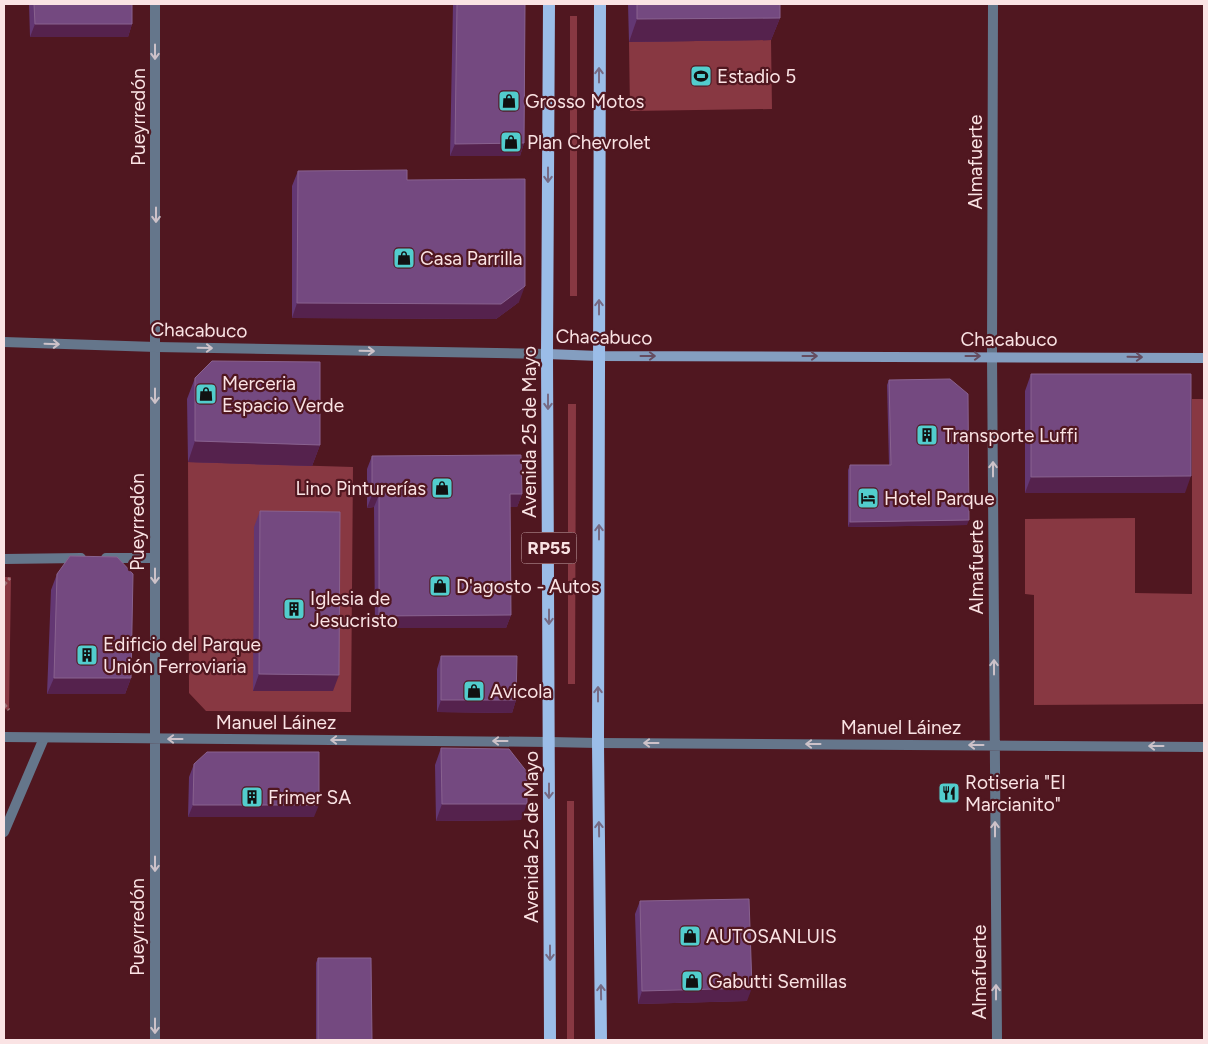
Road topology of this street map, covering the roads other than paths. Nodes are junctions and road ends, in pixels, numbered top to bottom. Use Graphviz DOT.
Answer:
graph roads {
  1 [pos="155,4"];
  2 [pos="549,4"];
  3 [pos="600,4"];
  4 [pos="993,4"];
  5 [pos="4,342"];
  6 [pos="156,347"];
  7 [pos="547,354"];
  8 [pos="599,356"];
  9 [pos="992,356"];
  10 [pos="1204,358"];
  11 [pos="155,558"];
  12 [pos="4,559"];
  13 [pos="4,737"];
  14 [pos="44,738"];
  15 [pos="154,738"];
  16 [pos="549,742"];
  17 [pos="598,743"];
  18 [pos="994,746"];
  19 [pos="1204,747"];
  20 [pos="4,832"];
  21 [pos="155,1040"];
  22 [pos="550,1040"];
  23 [pos="601,1040"];
  24 [pos="997,1040"];
  1 -- 6 [label="street, Pueyrredón, one-way"];
  2 -- 7 [label="main road, Avenida 25 de Mayo / RP55, one-way"];
  8 -- 3 [label="main road, RP55, one-way"];
  4 -- 9 [label="street, Almafuerte"];
  5 -- 6 [label="street, Chacabuco, one-way"];
  6 -- 7 [label="street, Chacabuco, one-way"];
  6 -- 11 [label="street, Pueyrredón, one-way"];
  7 -- 8 [label="main road, Chacabuco"];
  7 -- 16 [label="main road, Avenida 25 de Mayo / RP55, one-way"];
  8 -- 9 [label="main road, Chacabuco, one-way"];
  17 -- 8 [label="main road, RP55, one-way"];
  9 -- 10 [label="main road, Chacabuco, one-way"];
  18 -- 9 [label="street, Almafuerte, one-way"];
  11 -- 12 [label="street"];
  11 -- 15 [label="street, Pueyrredón, one-way"];
  13 -- 14 [label="street, Manuel Láinez"];
  14 -- 15 [label="street, Manuel Láinez"];
  14 -- 20 [label="street"];
  16 -- 15 [label="street, Manuel Láinez, one-way"];
  15 -- 21 [label="street, Pueyrredón, one-way"];
  16 -- 17 [label="street, Manuel Láinez"];
  16 -- 22 [label="main road, Avenida 25 de Mayo / RP55, one-way"];
  18 -- 17 [label="street, Manuel Láinez, one-way"];
  23 -- 17 [label="main road, RP55, one-way"];
  19 -- 18 [label="street, Manuel Láinez, one-way"];
  24 -- 18 [label="street, Almafuerte, one-way"];
}
